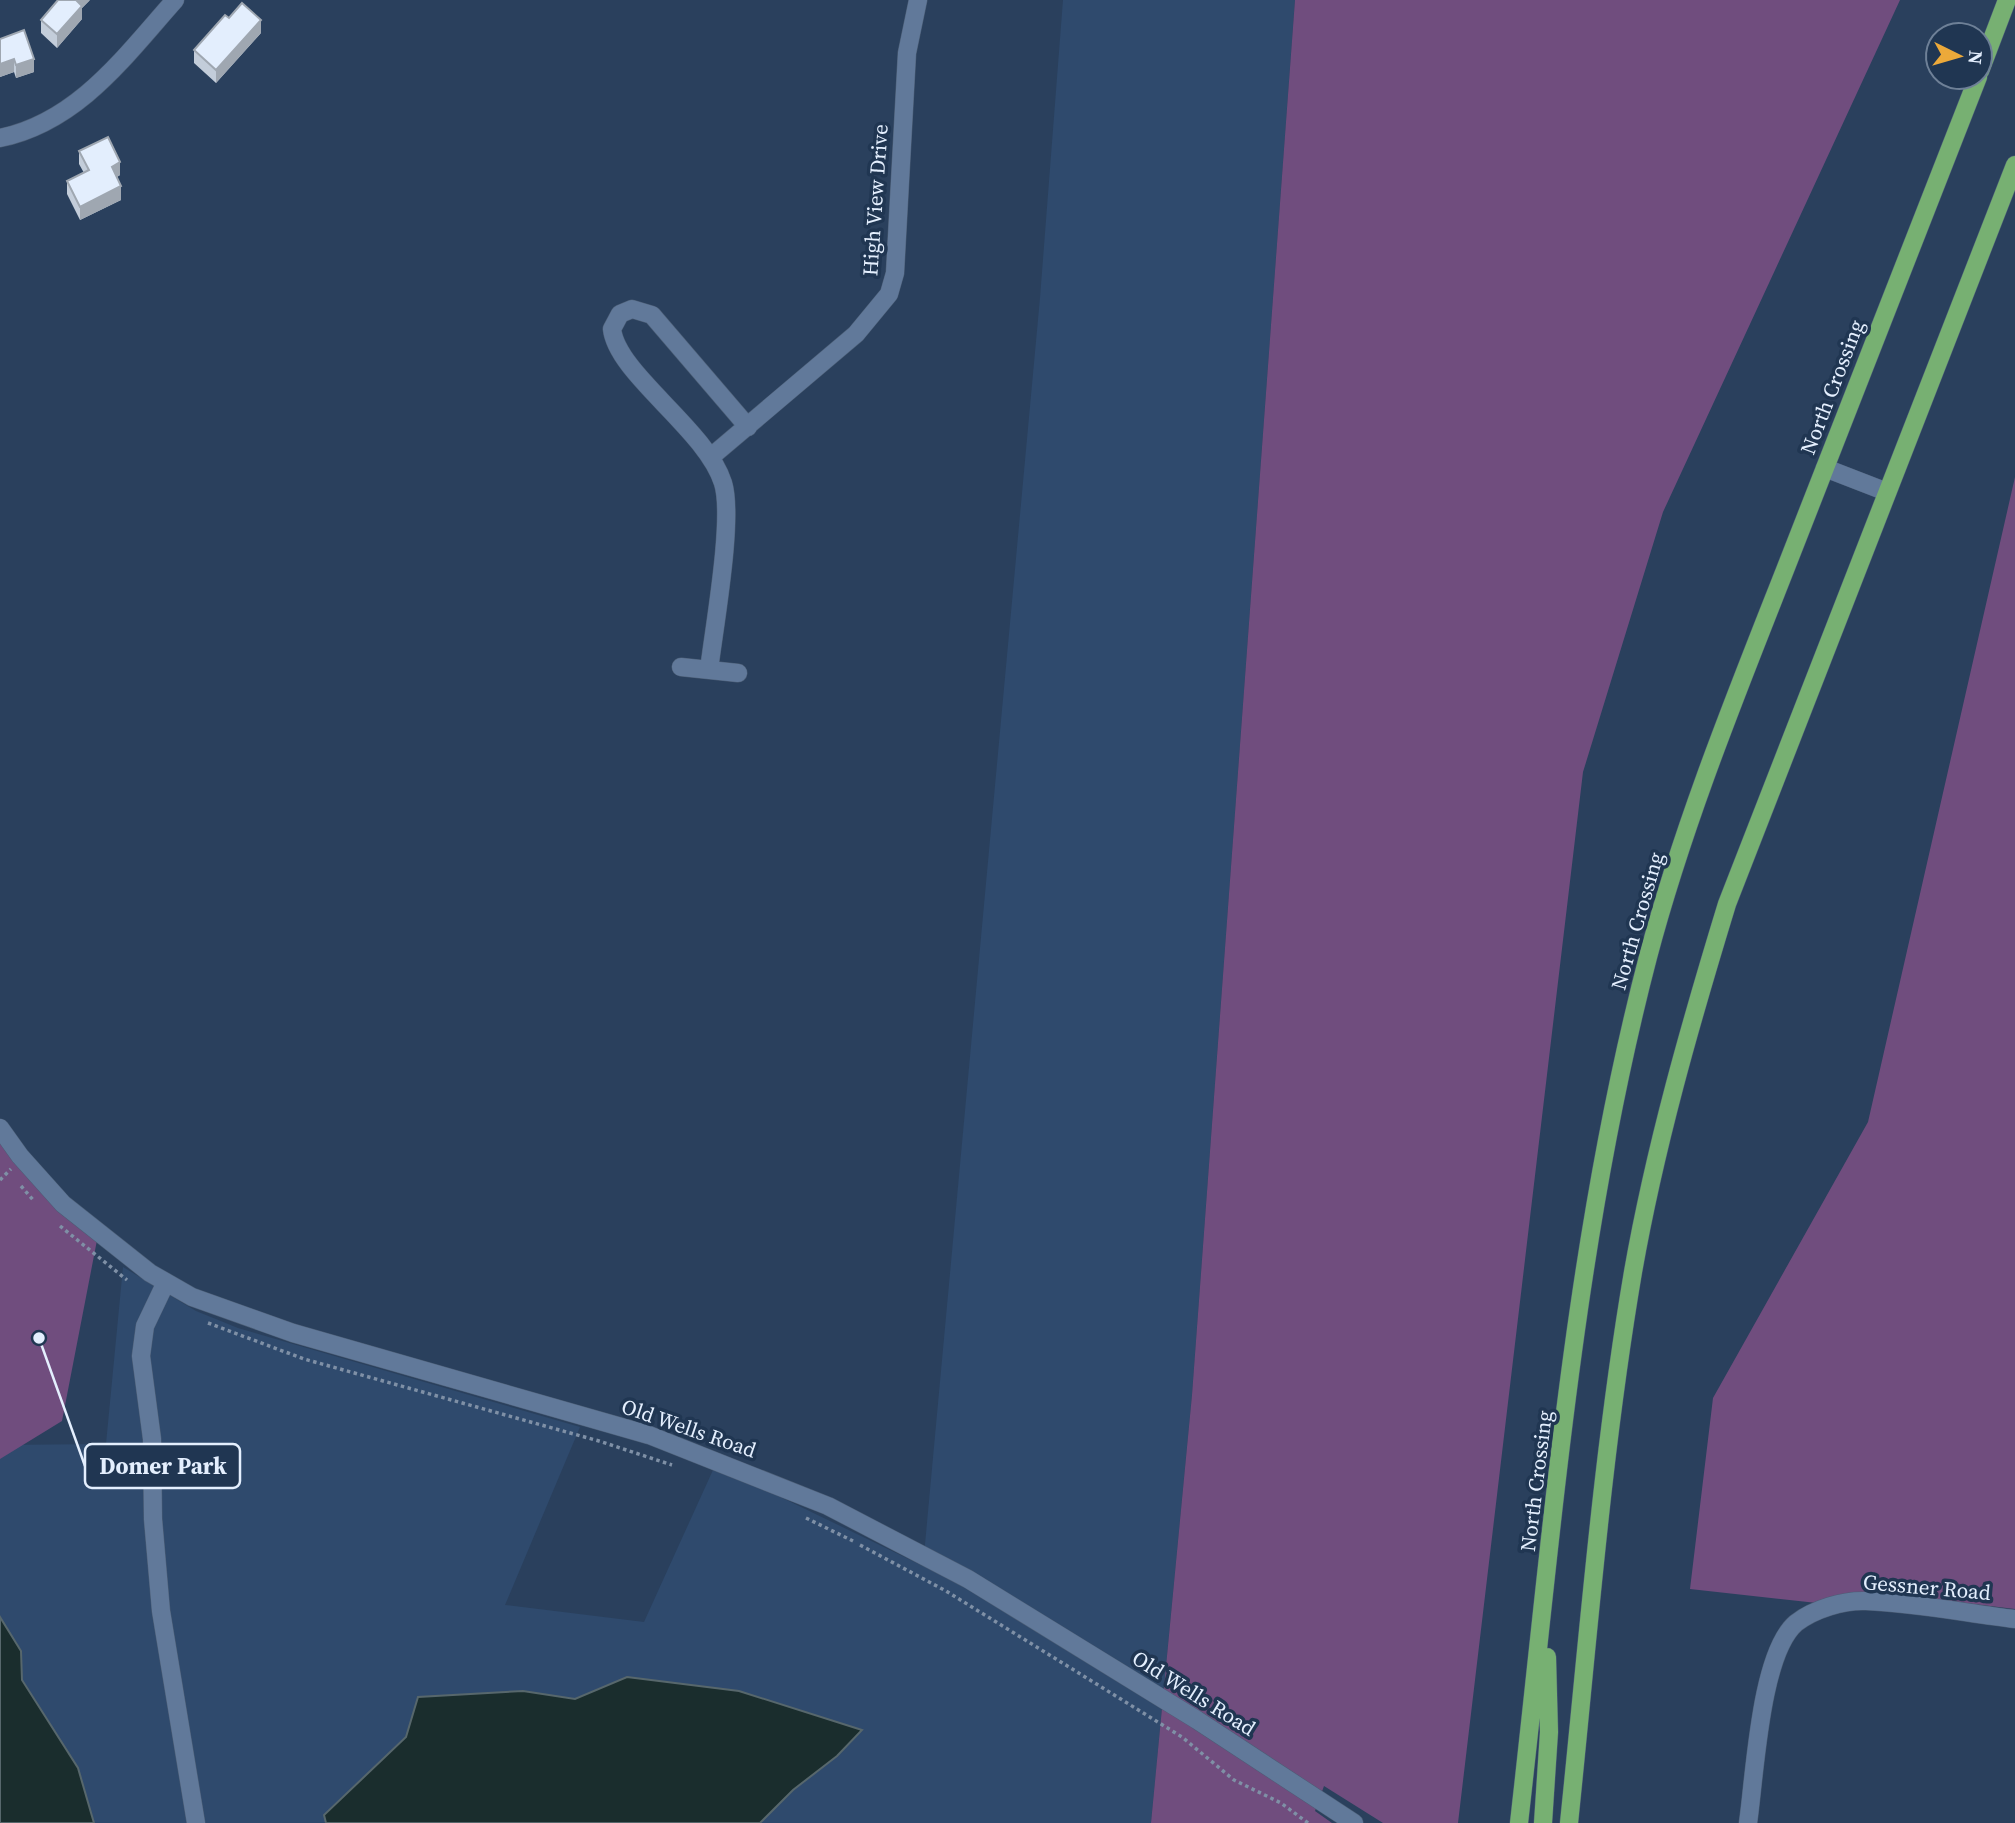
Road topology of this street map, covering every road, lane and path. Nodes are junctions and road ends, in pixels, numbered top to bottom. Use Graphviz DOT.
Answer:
graph roads {
  1 [pos="175,0"];
  2 [pos="918,0"];
  3 [pos="2007,0"];
  4 [pos="1994,34"];
  5 [pos="1973,91"];
  6 [pos="0,138"];
  7 [pos="2015,165"];
  8 [pos="748,427"];
  9 [pos="712,456"];
  10 [pos="1825,468"];
  11 [pos="1887,492"];
  12 [pos="681,667"];
  13 [pos="709,670"];
  14 [pos="737,673"];
  15 [pos="0,1128"];
  16 [pos="5,1166"];
  17 [pos="10,1172"];
  18 [pos="18,1183"];
  19 [pos="35,1202"];
  20 [pos="52,1219"];
  21 [pos="128,1280"];
  22 [pos="166,1282"];
  23 [pos="206,1323"];
  24 [pos="674,1466"];
  25 [pos="801,1516"];
  26 [pos="1545,1591"];
  27 [pos="2015,1619"];
  28 [pos="196,1823"];
  29 [pos="1308,1823"];
  30 [pos="1354,1823"];
  31 [pos="1519,1823"];
  32 [pos="1543,1823"];
  33 [pos="1569,1823"];
  34 [pos="1748,1823"];
  1 -- 6 [label="street"];
  2 -- 8 [label="street, High View Drive"];
  3 -- 4 [label="main road"];
  5 -- 10 [label="main road, North Crossing"];
  7 -- 11 [label="main road"];
  8 -- 9 [label="street, High View Drive"];
  8 -- 9 [label="street"];
  9 -- 13 [label="street"];
  10 -- 11 [label="street"];
  10 -- 26 [label="main road, North Crossing"];
  11 -- 33 [label="main road"];
  12 -- 13 [label="street"];
  13 -- 14 [label="street"];
  15 -- 22 [label="street, Old Wells Road"];
  16 -- 17 [label="path"];
  18 -- 19 [label="path"];
  20 -- 21 [label="path"];
  22 -- 28 [label="street"];
  22 -- 30 [label="street, Old Wells Road"];
  23 -- 24 [label="path"];
  25 -- 29 [label="path"];
  26 -- 31 [label="main road, North Crossing"];
  26 -- 32 [label="main road"];
  27 -- 34 [label="street, Gessner Road"];
}
